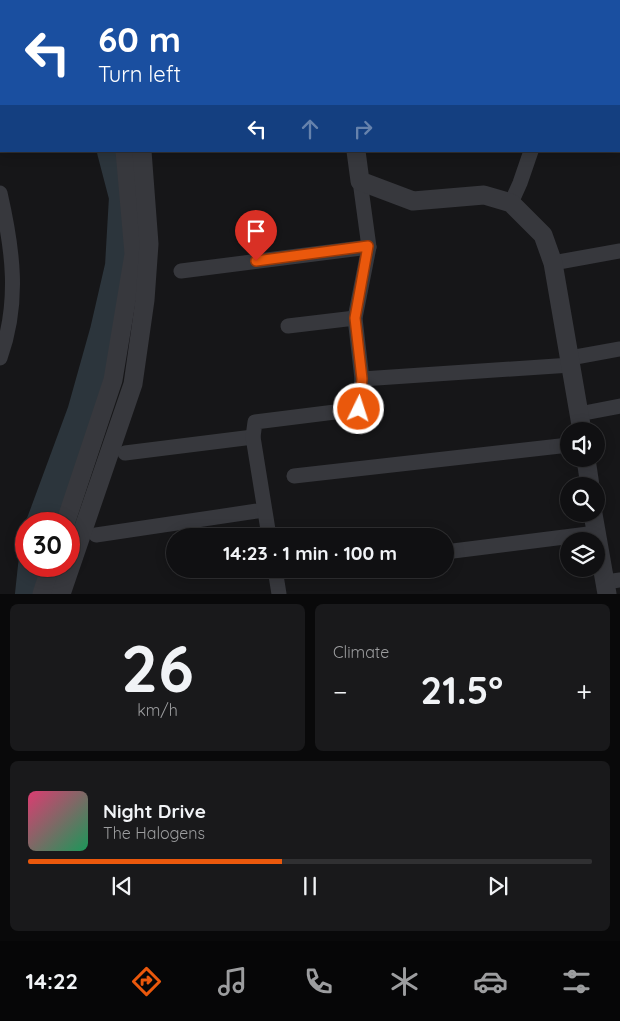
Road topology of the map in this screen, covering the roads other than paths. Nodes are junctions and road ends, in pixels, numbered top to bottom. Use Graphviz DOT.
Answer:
graph roads {
  1 [pos="125,152"];
  2 [pos="142,152"];
  3 [pos="356,152"];
  4 [pos="531,152"];
  5 [pos="360,181"];
  6 [pos="0,193"];
  7 [pos="511,203"];
  8 [pos="368,246"];
  9 [pos="620,251"];
  10 [pos="553,263"];
  11 [pos="181,271"];
  12 [pos="6,273"];
  13 [pos="355,318"];
  14 [pos="288,326"];
  15 [pos="620,349"];
  16 [pos="0,358"];
  17 [pos="570,361"];
  18 [pos="362,379"];
  19 [pos="620,406"];
  20 [pos="581,422"];
  21 [pos="252,437"];
  22 [pos="560,446"];
  23 [pos="125,454"];
  24 [pos="294,476"];
  25 [pos="264,510"];
  26 [pos="69,512"];
  27 [pos="267,528"];
  28 [pos="96,535"];
  29 [pos="560,538"];
  30 [pos="454,551"];
  31 [pos="605,564"];
  32 [pos="47,577"];
  33 [pos="276,578"];
  34 [pos="611,585"];
  35 [pos="42,594"];
  36 [pos="61,594"];
  37 [pos="279,594"];
  1 -- 26 [label="street"];
  2 -- 36 [label="street"];
  3 -- 5 [label="street"];
  4 -- 7 [label="street"];
  5 -- 7 [label="street"];
  5 -- 8 [label="street"];
  6 -- 12 [label="street"];
  7 -- 10 [label="street"];
  8 -- 11 [label="street"];
  8 -- 13 [label="street"];
  9 -- 10 [label="street"];
  10 -- 17 [label="street"];
  12 -- 16 [label="street"];
  13 -- 14 [label="street"];
  13 -- 18 [label="street"];
  15 -- 17 [label="street"];
  17 -- 18 [label="street"];
  17 -- 20 [label="street"];
  18 -- 21 [label="street"];
  19 -- 20 [label="street"];
  21 -- 23 [label="street"];
  21 -- 25 [label="street"];
  22 -- 24 [label="street"];
  25 -- 27 [label="street"];
  25 -- 28 [label="street"];
  29 -- 30 [label="street"];
  31 -- 34 [label="street"];
  32 -- 35 [label="street"];
  33 -- 37 [label="street"];
}
